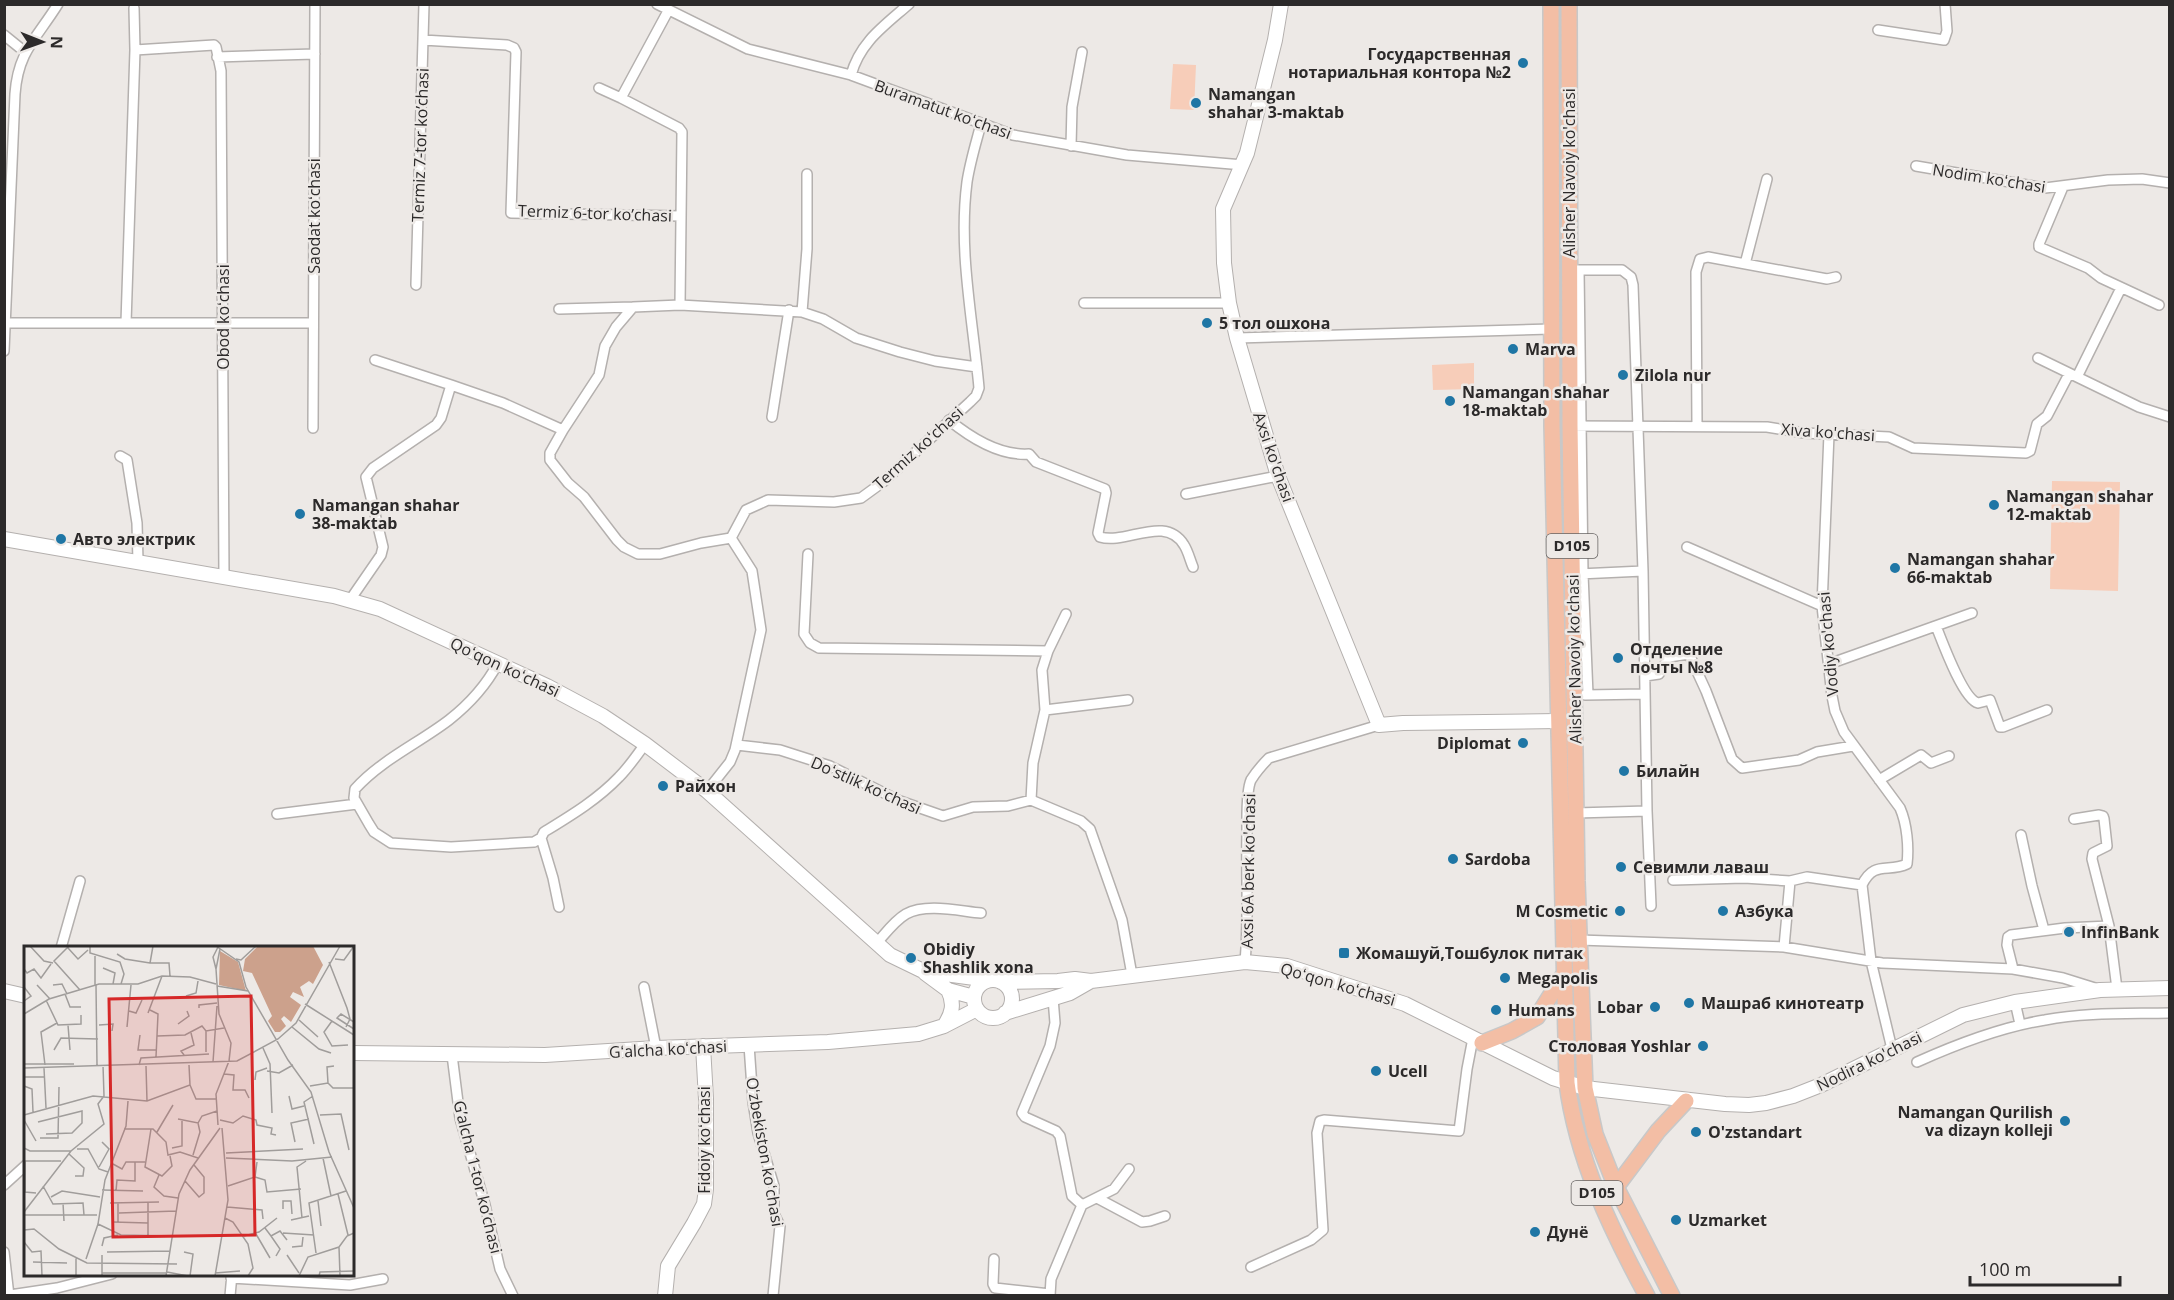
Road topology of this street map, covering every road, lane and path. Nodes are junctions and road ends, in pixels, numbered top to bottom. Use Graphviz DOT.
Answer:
graph roads {
  1 [pos="58,4"];
  2 [pos="315,4"];
  3 [pos="424,4"];
  4 [pos="657,4"];
  5 [pos="909,4"];
  6 [pos="1281,4"];
  7 [pos="1551,4"];
  8 [pos="1569,4"];
  9 [pos="1945,4"];
  10 [pos="134,8"];
  11 [pos="668,11"];
  12 [pos="1878,30"];
  13 [pos="4,35"];
  14 [pos="423,40"];
  15 [pos="135,50"];
  16 [pos="25,52"];
  17 [pos="1082,52"];
  18 [pos="315,54"];
  19 [pos="217,57"];
  20 [pos="850,75"];
  21 [pos="599,88"];
  22 [pos="621,98"];
  23 [pos="981,124"];
  24 [pos="1071,146"];
  25 [pos="1243,165"];
  26 [pos="1916,166"];
  27 [pos="807,174"];
  28 [pos="1767,179"];
  29 [pos="2169,183"];
  30 [pos="2063,187"];
  31 [pos="681,216"];
  32 [pos="1745,264"];
  33 [pos="1574,270"];
  34 [pos="1836,277"];
  35 [pos="416,285"];
  36 [pos="2121,288"];
  37 [pos="1084,303"];
  38 [pos="1229,303"];
  39 [pos="680,305"];
  40 [pos="2158,305"];
  41 [pos="633,307"];
  42 [pos="559,309"];
  43 [pos="789,310"];
  44 [pos="802,312"];
  45 [pos="223,322"];
  46 [pos="6,323"];
  47 [pos="126,323"];
  48 [pos="313,323"];
  49 [pos="1551,329"];
  50 [pos="1237,338"];
  51 [pos="4,351"];
  52 [pos="2038,358"];
  53 [pos="375,360"];
  54 [pos="977,367"];
  55 [pos="2073,376"];
  56 [pos="451,386"];
  57 [pos="772,417"];
  58 [pos="2169,417"];
  59 [pos="949,420"];
  60 [pos="1576,426"];
  61 [pos="1636,426"];
  62 [pos="1697,426"];
  63 [pos="313,428"];
  64 [pos="563,430"];
  65 [pos="1829,434"];
  66 [pos="120,456"];
  67 [pos="1278,476"];
  68 [pos="1186,494"];
  69 [pos="732,538"];
  70 [pos="4,539"];
  71 [pos="1687,547"];
  72 [pos="808,554"];
  73 [pos="138,562"];
  74 [pos="1193,567"];
  75 [pos="1643,571"];
  76 [pos="1578,574"];
  77 [pos="224,577"];
  78 [pos="350,600"];
  79 [pos="1822,606"];
  80 [pos="1972,613"];
  81 [pos="1066,614"];
  82 [pos="1936,626"];
  83 [pos="1048,651"];
  84 [pos="498,663"];
  85 [pos="1829,664"];
  86 [pos="1645,676"];
  87 [pos="1645,694"];
  88 [pos="1581,695"];
  89 [pos="1128,700"];
  90 [pos="1045,710"];
  91 [pos="2047,710"];
  92 [pos="1558,721"];
  93 [pos="1379,725"];
  94 [pos="645,744"];
  95 [pos="737,745"];
  96 [pos="1853,746"];
  97 [pos="1949,756"];
  98 [pos="1879,780"];
  99 [pos="707,791"];
  100 [pos="1031,800"];
  101 [pos="357,804"];
  102 [pos="1647,811"];
  103 [pos="1576,813"];
  104 [pos="277,814"];
  105 [pos="2074,819"];
  106 [pos="2021,835"];
  107 [pos="541,838"];
  108 [pos="1673,880"];
  109 [pos="80,881"];
  110 [pos="1790,881"];
  111 [pos="1862,885"];
  112 [pos="1651,906"];
  113 [pos="559,907"];
  114 [pos="981,913"];
  115 [pos="2109,926"];
  116 [pos="2044,930"];
  117 [pos="1579,940"];
  118 [pos="876,944"];
  119 [pos="62,946"];
  120 [pos="1784,947"];
  121 [pos="1871,961"];
  122 [pos="1245,962"];
  123 [pos="2013,969"];
  124 [pos="923,971"];
  125 [pos="1564,974"];
  126 [pos="1132,975"];
  127 [pos="995,981"];
  128 [pos="1091,981"];
  129 [pos="644,987"];
  130 [pos="2169,988"];
  131 [pos="2117,989"];
  132 [pos="948,990"];
  133 [pos="2100,990"];
  134 [pos="4,991"];
  135 [pos="24,996"];
  136 [pos="1053,998"];
  137 [pos="2015,1002"];
  138 [pos="976,1003"];
  139 [pos="1005,1013"];
  140 [pos="2169,1013"];
  141 [pos="2020,1024"];
  142 [pos="944,1026"];
  143 [pos="1478,1040"];
  144 [pos="748,1045"];
  145 [pos="703,1046"];
  146 [pos="656,1048"];
  147 [pos="1892,1049"];
  148 [pos="354,1053"];
  149 [pos="452,1055"];
  150 [pos="1917,1062"];
  151 [pos="1567,1083"];
  152 [pos="1585,1088"];
  153 [pos="1686,1101"];
  154 [pos="24,1166"];
  155 [pos="1129,1169"];
  156 [pos="4,1185"];
  157 [pos="1616,1187"];
  158 [pos="1097,1198"];
  159 [pos="1082,1205"];
  160 [pos="1165,1215"];
  161 [pos="4,1252"];
  162 [pos="994,1260"];
  163 [pos="1251,1267"];
  164 [pos="108,1276"];
  165 [pos="231,1276"];
  166 [pos="383,1279"];
  167 [pos="339,1285"];
  168 [pos="10,1295"];
  169 [pos="1050,1295"];
  170 [pos="230,1296"];
  171 [pos="338,1296"];
  172 [pos="513,1296"];
  173 [pos="665,1296"];
  174 [pos="773,1296"];
  175 [pos="1647,1296"];
  176 [pos="1671,1296"];
  1 -- 16 [label="street"];
  2 -- 18 [label="street, Saodat koʻchasi"];
  3 -- 14 [label="street, Termiz 7-tor koʼchasi"];
  4 -- 11 [label="street, Buramatut koʻchasi"];
  5 -- 20 [label="street"];
  6 -- 25 [label="main road, Axsi ko'chasi"];
  7 -- 49 [label="main road, Alisher Navoiy ko'chasi / D105"];
  8 -- 33 [label="main road, Alisher Navoiy ko'chasi / D105"];
  9 -- 12 [label="street"];
  10 -- 15 [label="street"];
  11 -- 20 [label="street, Buramatut koʻchasi"];
  11 -- 22 [label="street"];
  13 -- 16 [label="street"];
  14 -- 31 [label="street, Termiz 6-tor koʼchasi"];
  14 -- 35 [label="street, Termiz 7-tor koʼchasi"];
  15 -- 19 [label="street"];
  15 -- 47 [label="street"];
  16 -- 46 [label="street"];
  17 -- 24 [label="street"];
  18 -- 19 [label="street"];
  18 -- 48 [label="street, Saodat koʻchasi"];
  19 -- 45 [label="street, Obod koʻchasi"];
  20 -- 23 [label="street, Buramatut koʻchasi"];
  21 -- 22 [label="street"];
  22 -- 31 [label="street"];
  23 -- 24 [label="street, Buramatut koʻchasi"];
  23 -- 54 [label="street, Termiz koʻchasi"];
  24 -- 25 [label="street, Buramatut koʻchasi"];
  25 -- 38 [label="main road, Axsi ko'chasi"];
  26 -- 30 [label="street, Nodim koʻchasi"];
  27 -- 44 [label="street"];
  28 -- 32 [label="street"];
  29 -- 30 [label="street, Nodim koʻchasi"];
  30 -- 36 [label="street"];
  31 -- 39 [label="street"];
  32 -- 34 [label="street"];
  32 -- 62 [label="street"];
  33 -- 60 [label="main road, Alisher Navoiy ko'chasi / D105"];
  33 -- 61 [label="street"];
  36 -- 40 [label="street"];
  36 -- 55 [label="street"];
  37 -- 38 [label="street"];
  38 -- 50 [label="main road, Axsi ko'chasi"];
  39 -- 41 [label="street"];
  39 -- 43 [label="street"];
  41 -- 42 [label="street"];
  41 -- 64 [label="street"];
  43 -- 44 [label="street"];
  43 -- 57 [label="street"];
  44 -- 54 [label="street"];
  45 -- 47 [label="street"];
  45 -- 48 [label="street"];
  45 -- 77 [label="street, Obod koʻchasi"];
  46 -- 47 [label="street"];
  46 -- 51 [label="street"];
  48 -- 63 [label="street, Saodat koʻchasi"];
  49 -- 50 [label="street"];
  49 -- 92 [label="main road, Alisher Navoiy ko'chasi / D105"];
  50 -- 67 [label="main road, Axsi ko'chasi"];
  52 -- 55 [label="street"];
  53 -- 56 [label="street"];
  54 -- 59 [label="street, Termiz koʻchasi"];
  55 -- 58 [label="street"];
  55 -- 65 [label="street, Xiva ko'chasi"];
  56 -- 64 [label="street"];
  56 -- 78 [label="street"];
  59 -- 69 [label="street, Termiz koʻchasi"];
  59 -- 74 [label="street"];
  60 -- 61 [label="street, Xiva ko'chasi"];
  60 -- 76 [label="main road, Alisher Navoiy ko'chasi / D105"];
  61 -- 62 [label="street, Xiva ko'chasi"];
  61 -- 75 [label="street"];
  62 -- 65 [label="street, Xiva ko'chasi"];
  64 -- 69 [label="street"];
  65 -- 79 [label="street, Vodiy ko'chasi"];
  66 -- 73 [label="street"];
  67 -- 68 [label="street"];
  67 -- 93 [label="main road, Axsi ko'chasi"];
  69 -- 95 [label="street"];
  70 -- 73 [label="main road, Qoʻqon koʻchasi"];
  71 -- 79 [label="street"];
  72 -- 83 [label="street"];
  73 -- 77 [label="main road, Qoʻqon koʻchasi"];
  75 -- 76 [label="street"];
  75 -- 86 [label="street"];
  76 -- 88 [label="main road, Alisher Navoiy ko'chasi / D105"];
  77 -- 78 [label="main road, Qoʻqon koʻchasi"];
  78 -- 84 [label="main road, Qoʻqon koʻchasi"];
  79 -- 85 [label="street, Vodiy ko'chasi"];
  80 -- 82 [label="street"];
  81 -- 83 [label="street"];
  82 -- 85 [label="street"];
  82 -- 91 [label="street"];
  83 -- 90 [label="street"];
  84 -- 94 [label="main road, Qoʻqon koʻchasi"];
  84 -- 101 [label="street"];
  85 -- 96 [label="street, Vodiy ko'chasi"];
  86 -- 87 [label="street"];
  86 -- 96 [label="street"];
  87 -- 88 [label="street"];
  87 -- 102 [label="street"];
  88 -- 103 [label="main road, Alisher Navoiy ko'chasi / D105"];
  89 -- 90 [label="street"];
  90 -- 100 [label="street"];
  92 -- 93 [label="main road"];
  92 -- 125 [label="main road, Alisher Navoiy ko'chasi / D105"];
  93 -- 122 [label="street, Axsi 6А berk ko'chasi"];
  94 -- 99 [label="main road, Qoʻqon koʻchasi"];
  94 -- 107 [label="street"];
  95 -- 99 [label="street"];
  95 -- 100 [label="street, Doʻstlik koʻchasi"];
  96 -- 98 [label="street, Vodiy ko'chasi"];
  97 -- 98 [label="street"];
  98 -- 111 [label="street, Vodiy ko'chasi"];
  99 -- 118 [label="main road, Qoʻqon koʻchasi"];
  100 -- 126 [label="street"];
  101 -- 104 [label="street"];
  101 -- 107 [label="street"];
  102 -- 103 [label="street"];
  102 -- 112 [label="street"];
  103 -- 117 [label="main road, Alisher Navoiy ko'chasi / D105"];
  105 -- 115 [label="street"];
  106 -- 116 [label="street"];
  107 -- 113 [label="street"];
  108 -- 110 [label="street"];
  109 -- 119 [label="street"];
  110 -- 111 [label="street"];
  110 -- 120 [label="street"];
  111 -- 121 [label="street"];
  114 -- 118 [label="street"];
  115 -- 116 [label="street"];
  115 -- 131 [label="street"];
  116 -- 123 [label="street"];
  117 -- 120 [label="street"];
  117 -- 152 [label="main road, Alisher Navoiy ko'chasi / D105"];
  118 -- 124 [label="main road, Qoʻqon koʻchasi"];
  120 -- 121 [label="street"];
  121 -- 123 [label="street"];
  121 -- 147 [label="street"];
  122 -- 126 [label="main road, Qoʻqon koʻchasi"];
  122 -- 143 [label="main road, Qoʻqon koʻchasi"];
  123 -- 133 [label="street"];
  124 -- 127 [label="main road, Qoʻqon koʻchasi"];
  124 -- 132 [label="main road, Qoʻqon koʻchasi"];
  125 -- 143 [label="main road"];
  125 -- 151 [label="main road, Alisher Navoiy ko'chasi / D105"];
  126 -- 128 [label="main road, Qoʻqon koʻchasi"];
  127 -- 128 [label="main road, Qoʻqon koʻchasi"];
  127 -- 138 [label="main road"];
  127 -- 139 [label="main road"];
  128 -- 136 [label="main road, Qoʻqon koʻchasi"];
  129 -- 146 [label="street"];
  130 -- 131 [label="main road, Nodira ko'chasi"];
  131 -- 133 [label="main road, Nodira ko'chasi"];
  132 -- 138 [label="main road, Qoʻqon koʻchasi"];
  132 -- 142 [label="main road"];
  133 -- 137 [label="main road, Nodira ko'chasi"];
  134 -- 135 [label="main road"];
  136 -- 139 [label="main road, Qoʻqon koʻchasi"];
  136 -- 159 [label="street"];
  137 -- 141 [label="street"];
  137 -- 147 [label="main road, Nodira ko'chasi"];
  138 -- 139 [label="main road"];
  138 -- 142 [label="main road, Gʻalcha koʻchasi"];
  140 -- 141 [label="street"];
  141 -- 150 [label="street"];
  142 -- 144 [label="main road, Gʻalcha koʻchasi"];
  143 -- 151 [label="main road, Qoʻqon koʻchasi"];
  143 -- 163 [label="street"];
  144 -- 145 [label="main road, Gʻalcha koʻchasi"];
  144 -- 174 [label="street, Oʻzbekiston koʻchasi"];
  145 -- 146 [label="main road, Gʻalcha koʻchasi"];
  145 -- 173 [label="main road, Fidoiy koʻchasi"];
  146 -- 149 [label="main road, Gʻalcha koʻchasi"];
  147 -- 153 [label="main road, Nodira ko'chasi"];
  148 -- 149 [label="main road, Gʻalcha koʻchasi"];
  149 -- 172 [label="street, Gʼalcha 1-tor koʼchasi"];
  151 -- 152 [label="main road, Nodira ko'chasi"];
  151 -- 175 [label="main road, D105"];
  152 -- 153 [label="main road, Nodira ko'chasi"];
  152 -- 157 [label="main road, Alisher Navoiy ko'chasi / D105"];
  153 -- 157 [label="main road"];
  154 -- 156 [label="street"];
  155 -- 158 [label="street"];
  157 -- 176 [label="main road, Alisher Navoiy ko'chasi / D105"];
  158 -- 159 [label="street"];
  158 -- 160 [label="street"];
  159 -- 169 [label="street"];
  161 -- 168 [label="street"];
  162 -- 169 [label="street"];
  164 -- 168 [label="street"];
  165 -- 167 [label="street"];
  165 -- 170 [label="street"];
  166 -- 167 [label="street"];
  167 -- 171 [label="street"];
}
